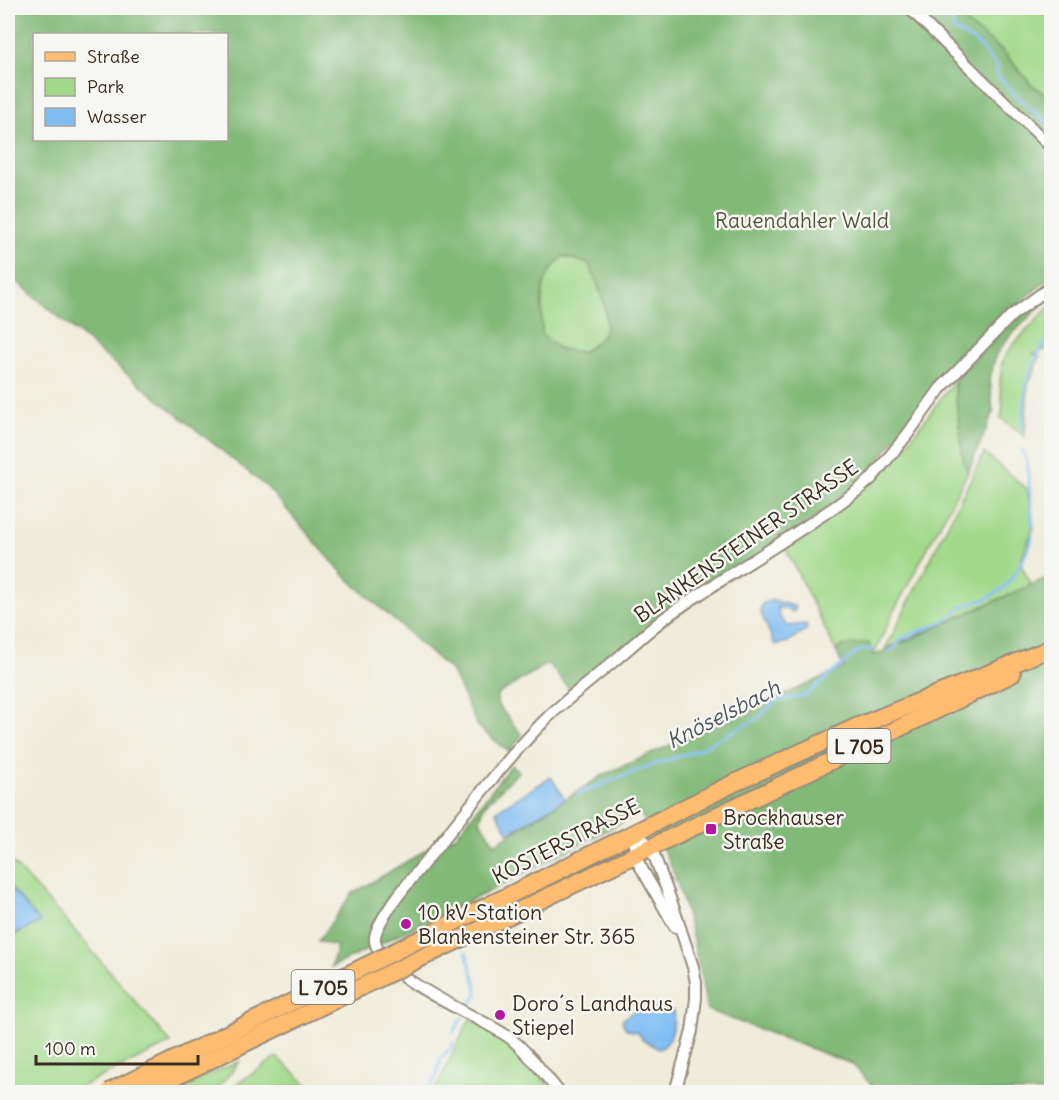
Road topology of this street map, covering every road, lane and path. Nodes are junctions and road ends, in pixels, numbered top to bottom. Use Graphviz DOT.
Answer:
graph roads {
  1 [pos="909,8"];
  2 [pos="1052,148"];
  3 [pos="1052,286"];
  4 [pos="1052,648"];
  5 [pos="1052,655"];
  6 [pos="635,832"];
  7 [pos="651,847"];
  8 [pos="634,855"];
  9 [pos="688,951"];
  10 [pos="109,1092"];
  11 [pos="144,1092"];
  12 [pos="559,1092"];
  13 [pos="675,1092"];
  1 -- 2 [label="street"];
  3 -- 12 [label="street, BLANKENSTEINER STRASSE"];
  4 -- 6 [label="main road, KOSTERSTRASSE / L 705"];
  5 -- 7 [label="main road, KOSTERSTRASSE / L 705"];
  6 -- 7 [label="street"];
  6 -- 8 [label="street"];
  6 -- 10 [label="main road, KOSTERSTRASSE / L 705, bridge"];
  7 -- 8 [label="main road, KOSTERSTRASSE / L 705"];
  7 -- 9 [label="street"];
  8 -- 9 [label="street"];
  8 -- 11 [label="main road, KOSTERSTRASSE / L 705, bridge"];
  9 -- 13 [label="street"];
}
